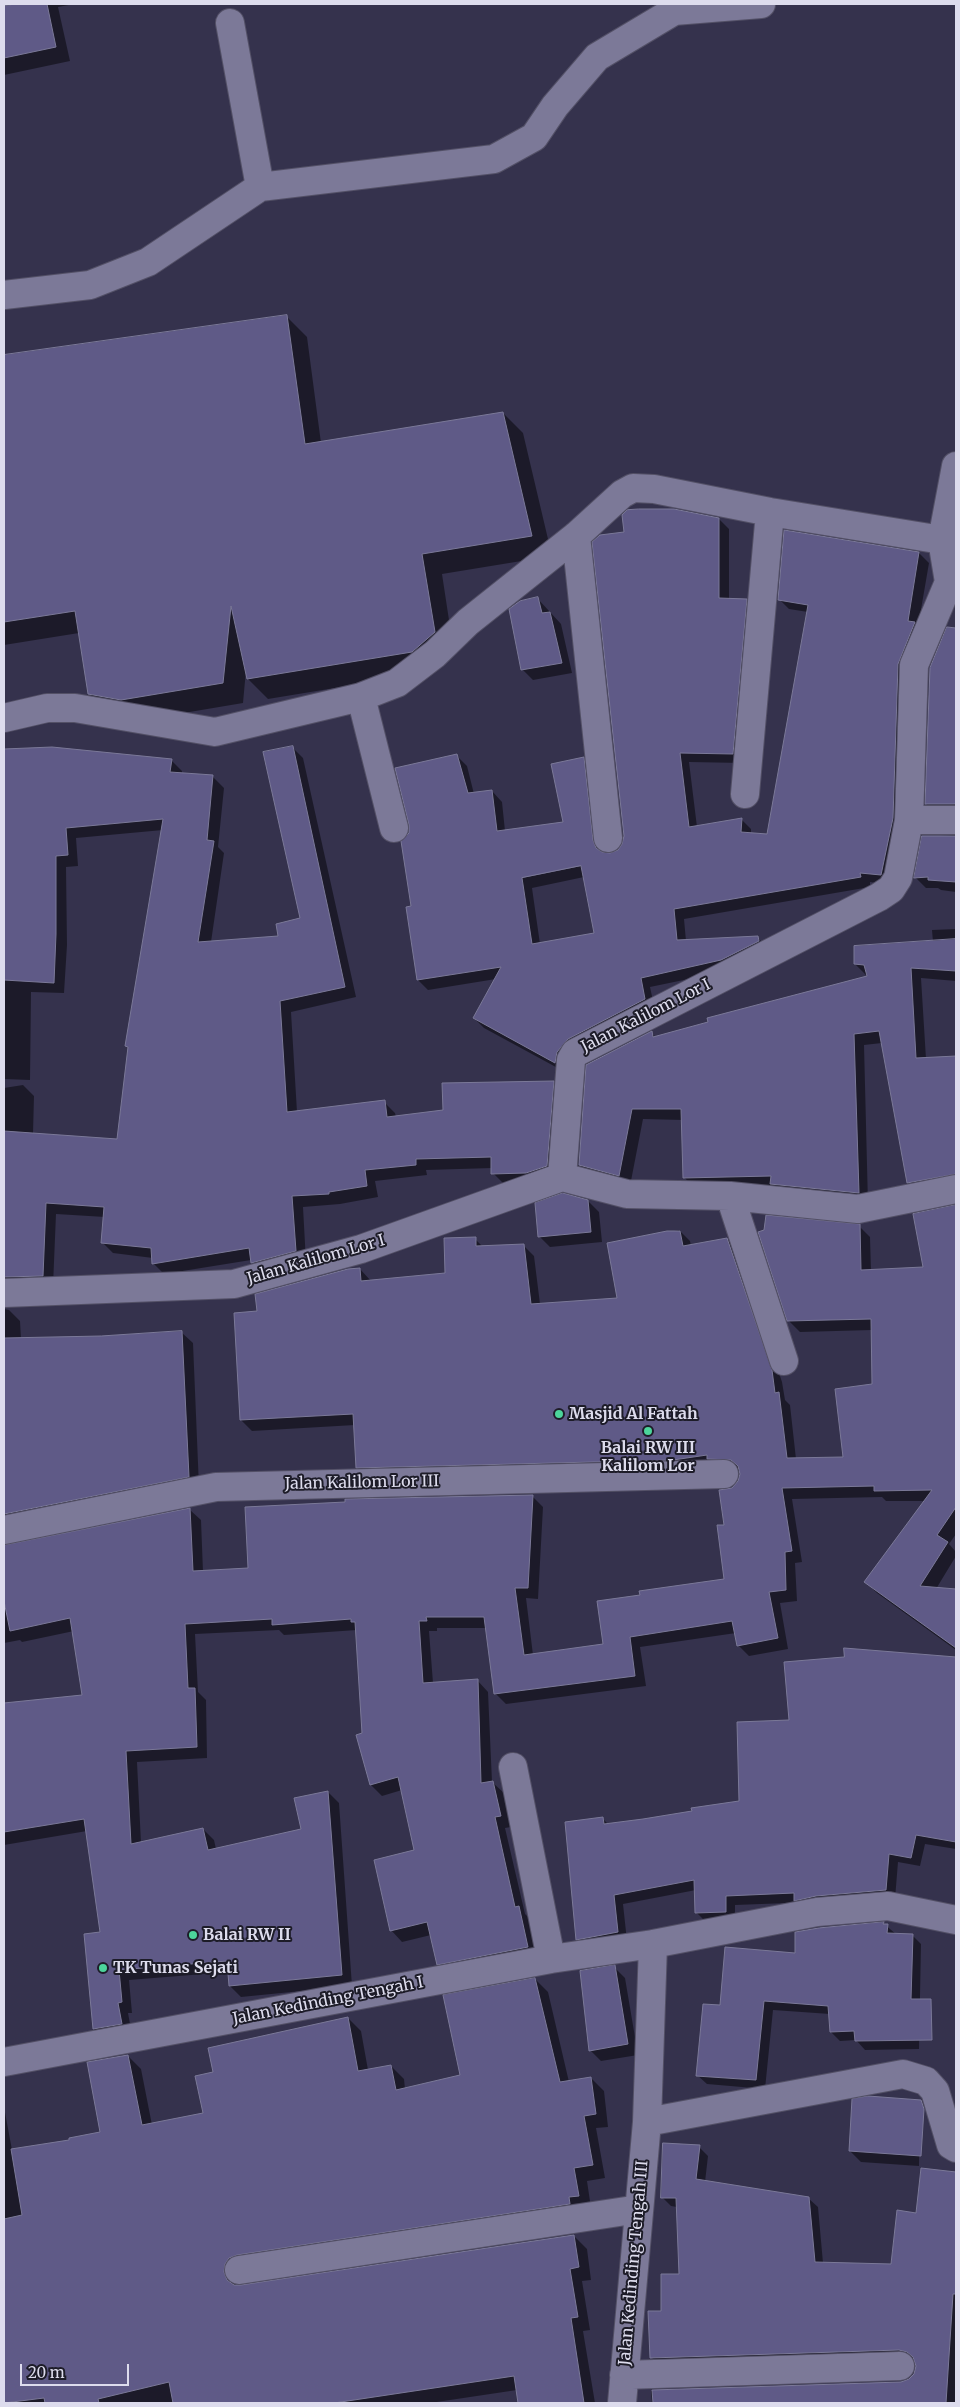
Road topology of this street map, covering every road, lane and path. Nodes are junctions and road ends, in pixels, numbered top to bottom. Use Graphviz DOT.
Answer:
graph roads {
  1 [pos="761,4"];
  2 [pos="230,23"];
  3 [pos="260,187"];
  4 [pos="4,295"];
  5 [pos="956,471"];
  6 [pos="770,512"];
  7 [pos="576,536"];
  8 [pos="942,540"];
  9 [pos="953,583"];
  10 [pos="361,697"];
  11 [pos="4,718"];
  12 [pos="745,794"];
  13 [pos="909,820"];
  14 [pos="956,820"];
  15 [pos="394,828"];
  16 [pos="608,838"];
  17 [pos="562,1177"];
  18 [pos="956,1189"];
  19 [pos="730,1196"];
  20 [pos="4,1293"];
  21 [pos="784,1360"];
  22 [pos="724,1474"];
  23 [pos="4,1530"];
  24 [pos="513,1767"];
  25 [pos="956,1920"];
  26 [pos="653,1944"];
  27 [pos="551,1959"];
  28 [pos="4,2062"];
  29 [pos="647,2122"];
  30 [pos="956,2148"];
  31 [pos="639,2209"];
  32 [pos="239,2270"];
  33 [pos="900,2366"];
  34 [pos="624,2374"];
  35 [pos="622,2403"];
  1 -- 3 [label="street"];
  2 -- 3 [label="street"];
  3 -- 4 [label="street"];
  5 -- 8 [label="street"];
  6 -- 7 [label="street"];
  6 -- 8 [label="street"];
  6 -- 12 [label="street"];
  7 -- 10 [label="street"];
  7 -- 16 [label="street"];
  8 -- 9 [label="street"];
  9 -- 13 [label="street, Jalan Kalilom Lor I"];
  10 -- 11 [label="street"];
  10 -- 15 [label="street"];
  13 -- 14 [label="street"];
  13 -- 17 [label="street, Jalan Kalilom Lor I"];
  17 -- 19 [label="street"];
  17 -- 20 [label="street, Jalan Kalilom Lor I"];
  18 -- 19 [label="street"];
  19 -- 21 [label="street"];
  22 -- 23 [label="street, Jalan Kalilom Lor III"];
  24 -- 27 [label="street"];
  25 -- 26 [label="street, Jalan Kedinding Tengah I"];
  26 -- 27 [label="street, Jalan Kedinding Tengah I"];
  26 -- 29 [label="street, Jalan Kedinding Tengah III"];
  27 -- 28 [label="street, Jalan Kedinding Tengah I"];
  29 -- 30 [label="street"];
  29 -- 31 [label="street, Jalan Kedinding Tengah III"];
  31 -- 32 [label="street"];
  31 -- 34 [label="street, Jalan Kedinding Tengah III"];
  33 -- 34 [label="street"];
  34 -- 35 [label="street, Jalan Kedinding Tengah III"];
}
